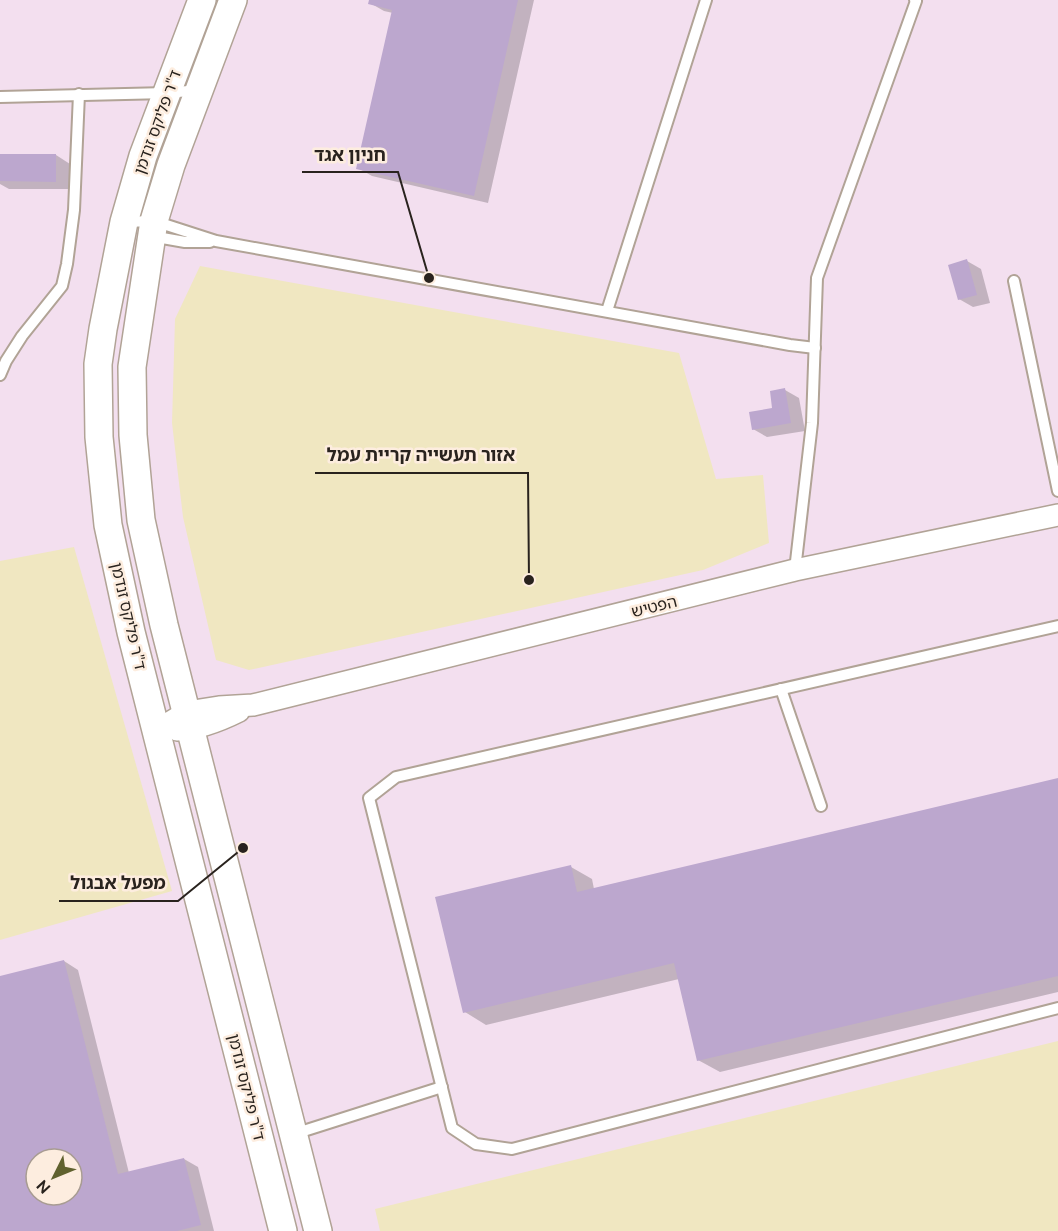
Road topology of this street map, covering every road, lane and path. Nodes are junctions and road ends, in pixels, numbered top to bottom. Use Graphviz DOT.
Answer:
graph roads {
  1 [pos="202,0"];
  2 [pos="233,0"];
  3 [pos="706,0"];
  4 [pos="915,0"];
  5 [pos="199,90"];
  6 [pos="167,93"];
  7 [pos="78,94"];
  8 [pos="0,97"];
  9 [pos="124,222"];
  10 [pos="152,229"];
  11 [pos="1014,281"];
  12 [pos="607,311"];
  13 [pos="815,348"];
  14 [pos="0,375"];
  15 [pos="1058,491"];
  16 [pos="1058,515"];
  17 [pos="795,570"];
  18 [pos="1058,626"];
  19 [pos="781,689"];
  20 [pos="189,721"];
  21 [pos="156,731"];
  22 [pos="820,806"];
  23 [pos="1058,1008"];
  24 [pos="442,1087"];
  25 [pos="294,1134"];
  26 [pos="283,1231"];
  27 [pos="318,1231"];
  1 -- 6 [label="street, ד\"ר פליקס זנדמן"];
  2 -- 5 [label="street, ד\"ר פליקס זנדמן"];
  3 -- 12 [label="lane"];
  4 -- 13 [label="lane"];
  5 -- 6 [label="lane"];
  5 -- 10 [label="street, ד\"ר פליקס זנדמן"];
  6 -- 7 [label="lane"];
  6 -- 9 [label="street, ד\"ר פליקס זנדמן"];
  7 -- 8 [label="lane"];
  7 -- 14 [label="lane"];
  9 -- 10 [label="lane"];
  9 -- 21 [label="street, ד\"ר פליקס זנדמן"];
  10 -- 12 [label="lane"];
  10 -- 20 [label="street, ד\"ר פליקס זנדמן"];
  11 -- 15 [label="lane"];
  12 -- 13 [label="lane"];
  13 -- 17 [label="lane"];
  16 -- 17 [label="street, הפטיש"];
  17 -- 20 [label="street, הפטיש"];
  18 -- 19 [label="lane"];
  19 -- 22 [label="lane"];
  19 -- 24 [label="lane"];
  20 -- 21 [label="street, הפטיש"];
  20 -- 25 [label="street, ד\"ר פליקס זנדמן"];
  21 -- 26 [label="street, ד\"ר פליקס זנדמן"];
  23 -- 24 [label="lane"];
  24 -- 25 [label="lane"];
  25 -- 27 [label="street, ד\"ר פליקס זנדמן"];
}
